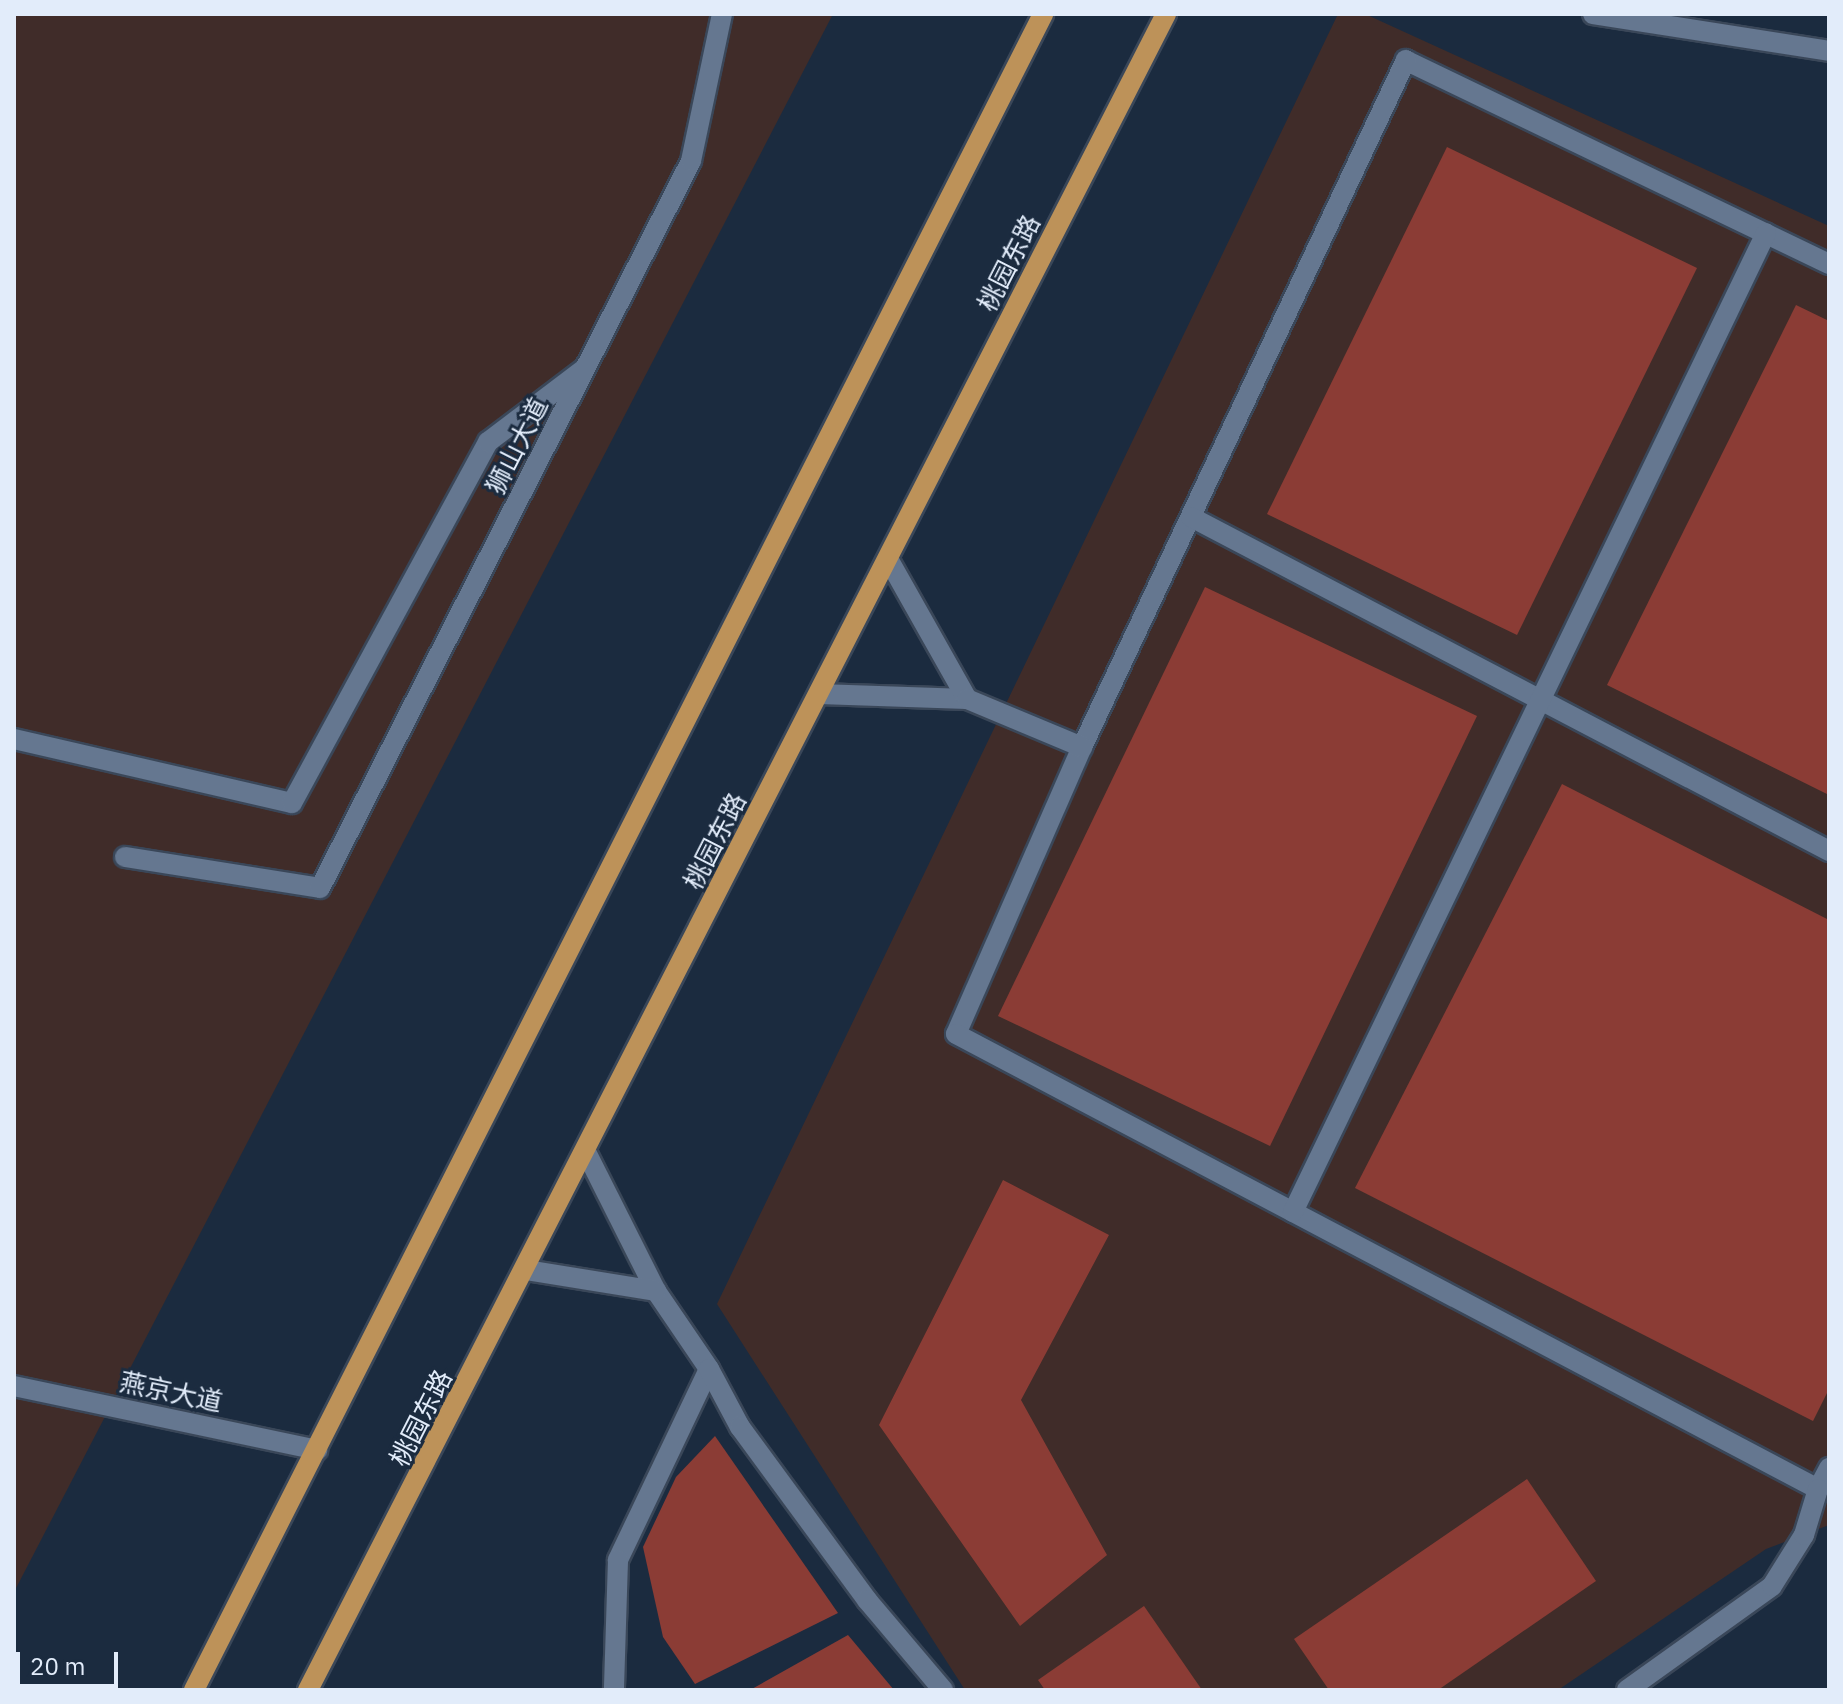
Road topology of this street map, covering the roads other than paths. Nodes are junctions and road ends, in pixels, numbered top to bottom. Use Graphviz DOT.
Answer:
graph roads {
  1 [pos="722,14"];
  2 [pos="1043,14"];
  3 [pos="1166,14"];
  4 [pos="1593,14"];
  5 [pos="1829,51"];
  6 [pos="1766,233"];
  7 [pos="1829,264"];
  8 [pos="586,367"];
  9 [pos="1191,517"];
  10 [pos="888,559"];
  11 [pos="819,694"];
  12 [pos="967,699"];
  13 [pos="1542,701"];
  14 [pos="14,739"];
  15 [pos="1082,747"];
  16 [pos="1829,851"];
  17 [pos="125,857"];
  18 [pos="586,1152"];
  19 [pos="1293,1212"];
  20 [pos="526,1270"];
  21 [pos="656,1291"];
  22 [pos="709,1369"];
  23 [pos="14,1386"];
  24 [pos="317,1450"];
  25 [pos="1829,1468"];
  26 [pos="1818,1489"];
  27 [pos="194,1690"];
  28 [pos="308,1690"];
  29 [pos="614,1690"];
  30 [pos="943,1690"];
  31 [pos="1627,1690"];
  1 -- 8 [label="street, 狮山大道"];
  2 -- 24 [label="main road"];
  3 -- 10 [label="main road, 桃园东路"];
  4 -- 5 [label="street"];
  6 -- 7 [label="street"];
  6 -- 9 [label="street"];
  6 -- 13 [label="street"];
  8 -- 14 [label="street"];
  8 -- 17 [label="street, 狮山大道"];
  9 -- 13 [label="street"];
  9 -- 15 [label="street"];
  10 -- 11 [label="main road, 桃园东路"];
  10 -- 12 [label="street"];
  11 -- 12 [label="street"];
  11 -- 18 [label="main road, 桃园东路"];
  12 -- 15 [label="street"];
  13 -- 16 [label="street"];
  13 -- 19 [label="street"];
  15 -- 19 [label="street"];
  18 -- 20 [label="main road, 桃园东路"];
  18 -- 21 [label="street"];
  19 -- 26 [label="street"];
  20 -- 21 [label="street"];
  20 -- 28 [label="main road, 桃园东路"];
  21 -- 22 [label="street"];
  22 -- 29 [label="street"];
  22 -- 30 [label="street"];
  23 -- 24 [label="street, 燕京大道"];
  24 -- 27 [label="main road"];
  25 -- 26 [label="street"];
  26 -- 31 [label="street"];
}
